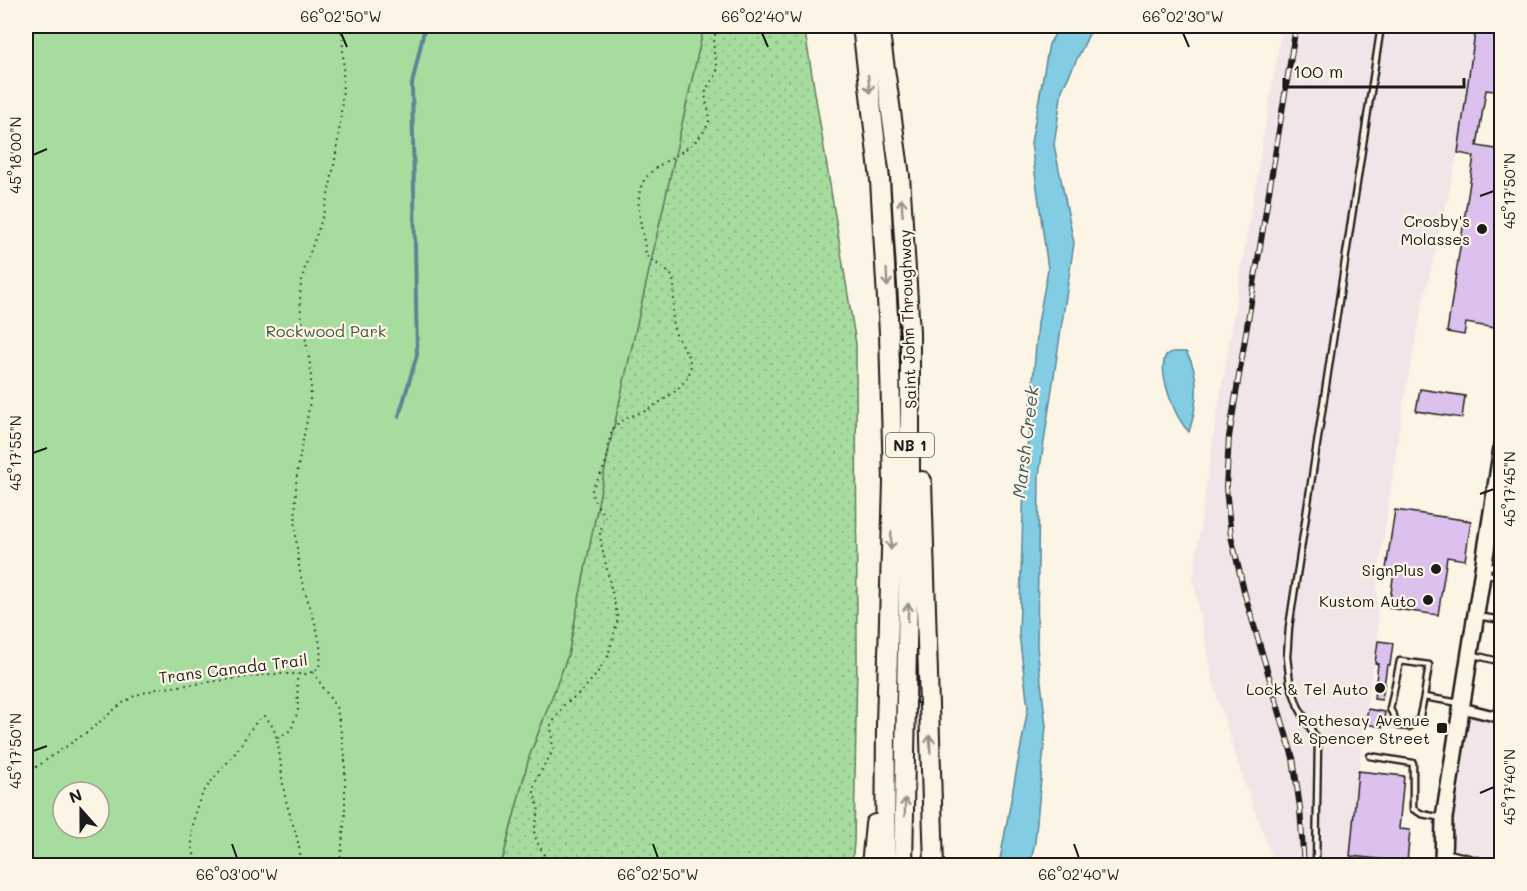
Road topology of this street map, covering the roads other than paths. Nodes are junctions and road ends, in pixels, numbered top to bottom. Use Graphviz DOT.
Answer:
graph roads {
  1 [pos="862,26"];
  2 [pos="879,26"];
  3 [pos="1381,26"];
  4 [pos="910,332"];
  5 [pos="1502,448"];
  6 [pos="1498,487"];
  7 [pos="1496,520"];
  8 [pos="1502,568"];
  9 [pos="1482,569"];
  10 [pos="1502,577"];
  11 [pos="1475,615"];
  12 [pos="1502,620"];
  13 [pos="1471,655"];
  14 [pos="1502,662"];
  15 [pos="1502,689"];
  16 [pos="1501,693"];
  17 [pos="1424,697"];
  18 [pos="1463,706"];
  19 [pos="1499,717"];
  20 [pos="886,724"];
  21 [pos="1370,756"];
  22 [pos="1444,818"];
  23 [pos="1443,858"];
  24 [pos="871,866"];
  25 [pos="885,866"];
  26 [pos="903,866"];
  27 [pos="934,866"];
  28 [pos="1316,866"];
  29 [pos="1500,866"];
  1 -- 20 [label="highway, Saint John Throughway / NB 1, one-way"];
  4 -- 2 [label="highway, Saint John Throughway / NB 1, one-way"];
  3 -- 28 [label="lane"];
  26 -- 4 [label="highway, Saint John Throughway / NB 1, one-way"];
  27 -- 4 [label="highway, one-way"];
  5 -- 6 [label="main road"];
  6 -- 7 [label="main road"];
  7 -- 9 [label="main road"];
  8 -- 9 [label="lane"];
  9 -- 10 [label="lane"];
  9 -- 11 [label="main road"];
  11 -- 12 [label="lane"];
  11 -- 13 [label="main road"];
  13 -- 14 [label="lane"];
  13 -- 18 [label="main road"];
  15 -- 16 [label="lane"];
  16 -- 19 [label="lane"];
  17 -- 17 [label="lane"];
  17 -- 18 [label="lane"];
  18 -- 19 [label="street"];
  18 -- 22 [label="main road"];
  20 -- 24 [label="highway"];
  20 -- 25 [label="highway, Saint John Throughway / NB 1"];
  21 -- 22 [label="lane"];
  22 -- 23 [label="main road"];
  23 -- 29 [label="lane"];
}
